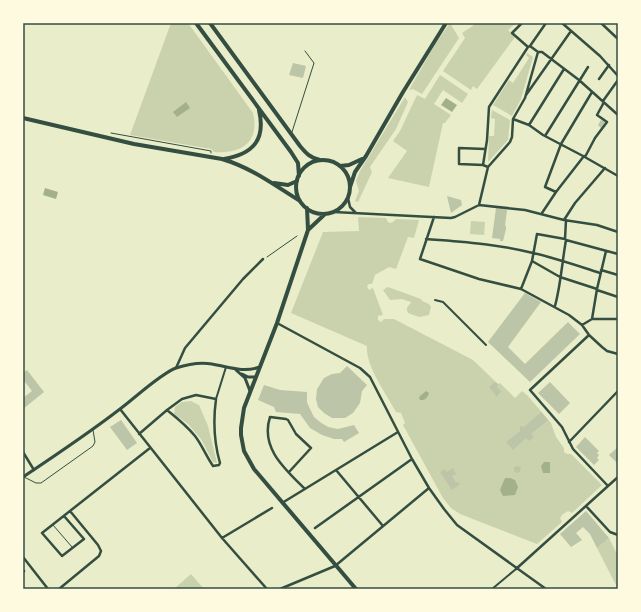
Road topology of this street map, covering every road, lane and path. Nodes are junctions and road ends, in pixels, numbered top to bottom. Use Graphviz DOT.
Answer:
graph roads {
  1 [pos="196,23"];
  2 [pos="210,23"];
  3 [pos="446,23"];
  4 [pos="522,23"];
  5 [pos="546,23"];
  6 [pos="562,23"];
  7 [pos="601,23"];
  8 [pos="571,31"];
  9 [pos="618,39"];
  10 [pos="529,46"];
  11 [pos="305,51"];
  12 [pos="538,52"];
  13 [pos="552,60"];
  14 [pos="609,65"];
  15 [pos="588,67"];
  16 [pos="564,69"];
  17 [pos="618,76"];
  18 [pos="599,79"];
  19 [pos="579,80"];
  20 [pos="618,80"];
  21 [pos="592,92"];
  22 [pos="525,98"];
  23 [pos="603,103"];
  24 [pos="258,108"];
  25 [pos="618,114"];
  26 [pos="23,118"];
  27 [pos="513,119"];
  28 [pos="529,125"];
  29 [pos="111,133"];
  30 [pos="291,135"];
  31 [pos="545,136"];
  32 [pos="561,144"];
  33 [pos="485,149"];
  34 [pos="211,151"];
  35 [pos="366,156"];
  36 [pos="584,156"];
  37 [pos="222,159"];
  38 [pos="320,160"];
  39 [pos="483,165"];
  40 [pos="340,166"];
  41 [pos="488,167"];
  42 [pos="605,168"];
  43 [pos="618,175"];
  44 [pos="298,176"];
  45 [pos="297,181"];
  46 [pos="272,183"];
  47 [pos="350,186"];
  48 [pos="556,192"];
  49 [pos="348,198"];
  50 [pos="300,200"];
  51 [pos="479,205"];
  52 [pos="306,208"];
  53 [pos="334,212"];
  54 [pos="355,213"];
  55 [pos="542,213"];
  56 [pos="325,214"];
  57 [pos="434,217"];
  58 [pos="565,220"];
  59 [pos="308,230"];
  60 [pos="618,231"];
  61 [pos="297,236"];
  62 [pos="426,239"];
  63 [pos="565,239"];
  64 [pos="606,251"];
  65 [pos="533,253"];
  66 [pos="618,254"];
  67 [pos="263,259"];
  68 [pos="532,261"];
  69 [pos="562,262"];
  70 [pos="601,272"];
  71 [pos="618,275"];
  72 [pos="560,277"];
  73 [pos="521,289"];
  74 [pos="597,290"];
  75 [pos="618,297"];
  76 [pos="435,300"];
  77 [pos="554,306"];
  78 [pos="592,319"];
  79 [pos="618,319"];
  80 [pos="277,324"];
  81 [pos="582,326"];
  82 [pos="589,335"];
  83 [pos="486,345"];
  84 [pos="618,354"];
  85 [pos="226,367"];
  86 [pos="260,367"];
  87 [pos="176,368"];
  88 [pos="236,370"];
  89 [pos="256,377"];
  90 [pos="251,391"];
  91 [pos="618,391"];
  92 [pos="216,399"];
  93 [pos="120,410"];
  94 [pos="167,410"];
  95 [pos="92,429"];
  96 [pos="398,432"];
  97 [pos="139,434"];
  98 [pos="569,442"];
  99 [pos="150,448"];
  100 [pos="23,452"];
  101 [pos="412,459"];
  102 [pos="34,470"];
  103 [pos="336,470"];
  104 [pos="289,472"];
  105 [pos="23,477"];
  106 [pos="618,477"];
  107 [pos="608,486"];
  108 [pos="429,488"];
  109 [pos="305,489"];
  110 [pos="358,496"];
  111 [pos="282,503"];
  112 [pos="586,506"];
  113 [pos="272,508"];
  114 [pos="70,511"];
  115 [pos="64,516"];
  116 [pos="53,525"];
  117 [pos="384,526"];
  118 [pos="315,528"];
  119 [pos="618,535"];
  120 [pos="222,538"];
  121 [pos="72,548"];
  122 [pos="23,557"];
  123 [pos="335,566"];
  124 [pos="516,568"];
  125 [pos="48,589"];
  126 [pos="59,589"];
  127 [pos="267,589"];
  128 [pos="280,589"];
  129 [pos="356,589"];
  130 [pos="492,589"];
  131 [pos="546,589"];
  1 -- 24 [label="main road"];
  2 -- 30 [label="main road"];
  3 -- 35 [label="main road"];
  4 -- 10 [label="street"];
  5 -- 10 [label="street"];
  6 -- 8 [label="street"];
  7 -- 9 [label="street"];
  8 -- 13 [label="street"];
  8 -- 14 [label="street"];
  10 -- 12 [label="street"];
  10 -- 33 [label="street"];
  11 -- 30 [label="lane"];
  12 -- 13 [label="street"];
  12 -- 22 [label="street"];
  13 -- 16 [label="street"];
  13 -- 22 [label="street"];
  14 -- 17 [label="street"];
  14 -- 18 [label="street"];
  15 -- 19 [label="street"];
  16 -- 19 [label="street"];
  16 -- 28 [label="street"];
  19 -- 21 [label="street"];
  19 -- 31 [label="street"];
  20 -- 23 [label="street"];
  21 -- 23 [label="street"];
  21 -- 32 [label="street"];
  22 -- 27 [label="street"];
  23 -- 25 [label="street"];
  23 -- 36 [label="street"];
  24 -- 37 [label="main road"];
  24 -- 44 [label="main road"];
  26 -- 37 [label="main road"];
  27 -- 28 [label="street"];
  27 -- 41 [label="street"];
  28 -- 31 [label="street"];
  29 -- 34 [label="path"];
  30 -- 38 [label="main road"];
  31 -- 32 [label="street"];
  32 -- 36 [label="street"];
  32 -- 48 [label="street"];
  33 -- 39 [label="street"];
  33 -- 39 [label="street"];
  35 -- 40 [label="main road"];
  35 -- 47 [label="main road"];
  36 -- 42 [label="street"];
  36 -- 48 [label="street"];
  37 -- 46 [label="main road"];
  38 -- 40 [label="main road"];
  38 -- 44 [label="main road"];
  39 -- 41 [label="street"];
  40 -- 47 [label="main road"];
  41 -- 51 [label="street"];
  42 -- 43 [label="street"];
  42 -- 58 [label="street"];
  44 -- 45 [label="main road"];
  45 -- 46 [label="main road"];
  45 -- 50 [label="main road"];
  46 -- 50 [label="main road"];
  47 -- 49 [label="main road"];
  48 -- 55 [label="street"];
  49 -- 53 [label="main road"];
  49 -- 54 [label="street"];
  50 -- 52 [label="main road"];
  51 -- 55 [label="street"];
  51 -- 57 [label="street"];
  52 -- 56 [label="main road"];
  52 -- 59 [label="main road"];
  53 -- 54 [label="street"];
  53 -- 56 [label="main road"];
  54 -- 57 [label="street"];
  55 -- 58 [label="street"];
  56 -- 59 [label="main road"];
  57 -- 62 [label="street"];
  58 -- 60 [label="street"];
  58 -- 63 [label="street"];
  59 -- 80 [label="main road"];
  61 -- 67 [label="path"];
  62 -- 65 [label="street"];
  62 -- 73 [label="street"];
  63 -- 64 [label="street"];
  63 -- 65 [label="street"];
  63 -- 69 [label="street"];
  64 -- 66 [label="street"];
  64 -- 70 [label="street"];
  65 -- 68 [label="street"];
  65 -- 69 [label="street"];
  67 -- 87 [label="street"];
  68 -- 72 [label="street"];
  68 -- 73 [label="street"];
  69 -- 70 [label="street"];
  69 -- 72 [label="street"];
  70 -- 71 [label="street"];
  70 -- 74 [label="street"];
  72 -- 74 [label="street"];
  72 -- 77 [label="street"];
  73 -- 77 [label="street"];
  74 -- 75 [label="street"];
  74 -- 78 [label="street"];
  76 -- 83 [label="street"];
  77 -- 81 [label="street"];
  78 -- 79 [label="street"];
  78 -- 81 [label="street"];
  80 -- 86 [label="main road"];
  80 -- 96 [label="street"];
  81 -- 82 [label="street"];
  82 -- 84 [label="street"];
  82 -- 98 [label="street"];
  85 -- 87 [label="street"];
  85 -- 88 [label="street"];
  85 -- 92 [label="street"];
  86 -- 88 [label="street"];
  86 -- 89 [label="main road"];
  87 -- 93 [label="street"];
  88 -- 89 [label="street"];
  88 -- 90 [label="street"];
  89 -- 90 [label="main road"];
  90 -- 111 [label="main road"];
  91 -- 98 [label="street"];
  92 -- 94 [label="street"];
  92 -- 94 [label="street"];
  93 -- 95 [label="street"];
  93 -- 97 [label="street"];
  94 -- 97 [label="street"];
  95 -- 102 [label="street"];
  95 -- 105 [label="lane"];
  96 -- 101 [label="street"];
  96 -- 103 [label="street"];
  97 -- 99 [label="street"];
  98 -- 107 [label="street"];
  99 -- 114 [label="street"];
  99 -- 120 [label="street"];
  100 -- 102 [label="street"];
  101 -- 108 [label="street"];
  101 -- 110 [label="street"];
  102 -- 105 [label="street"];
  103 -- 109 [label="street"];
  103 -- 110 [label="street"];
  104 -- 104 [label="street"];
  104 -- 109 [label="street"];
  106 -- 107 [label="street"];
  107 -- 112 [label="street"];
  108 -- 117 [label="street"];
  108 -- 124 [label="street"];
  109 -- 111 [label="street"];
  110 -- 117 [label="street"];
  110 -- 118 [label="street"];
  111 -- 123 [label="main road"];
  112 -- 119 [label="street"];
  112 -- 124 [label="street"];
  113 -- 120 [label="street"];
  114 -- 115 [label="street"];
  114 -- 126 [label="street"];
  115 -- 116 [label="street"];
  115 -- 121 [label="street"];
  116 -- 121 [label="lane"];
  116 -- 121 [label="street"];
  117 -- 123 [label="street"];
  120 -- 127 [label="street"];
  122 -- 125 [label="street"];
  123 -- 128 [label="street"];
  123 -- 129 [label="main road"];
  124 -- 130 [label="street"];
  124 -- 131 [label="street"];
}
